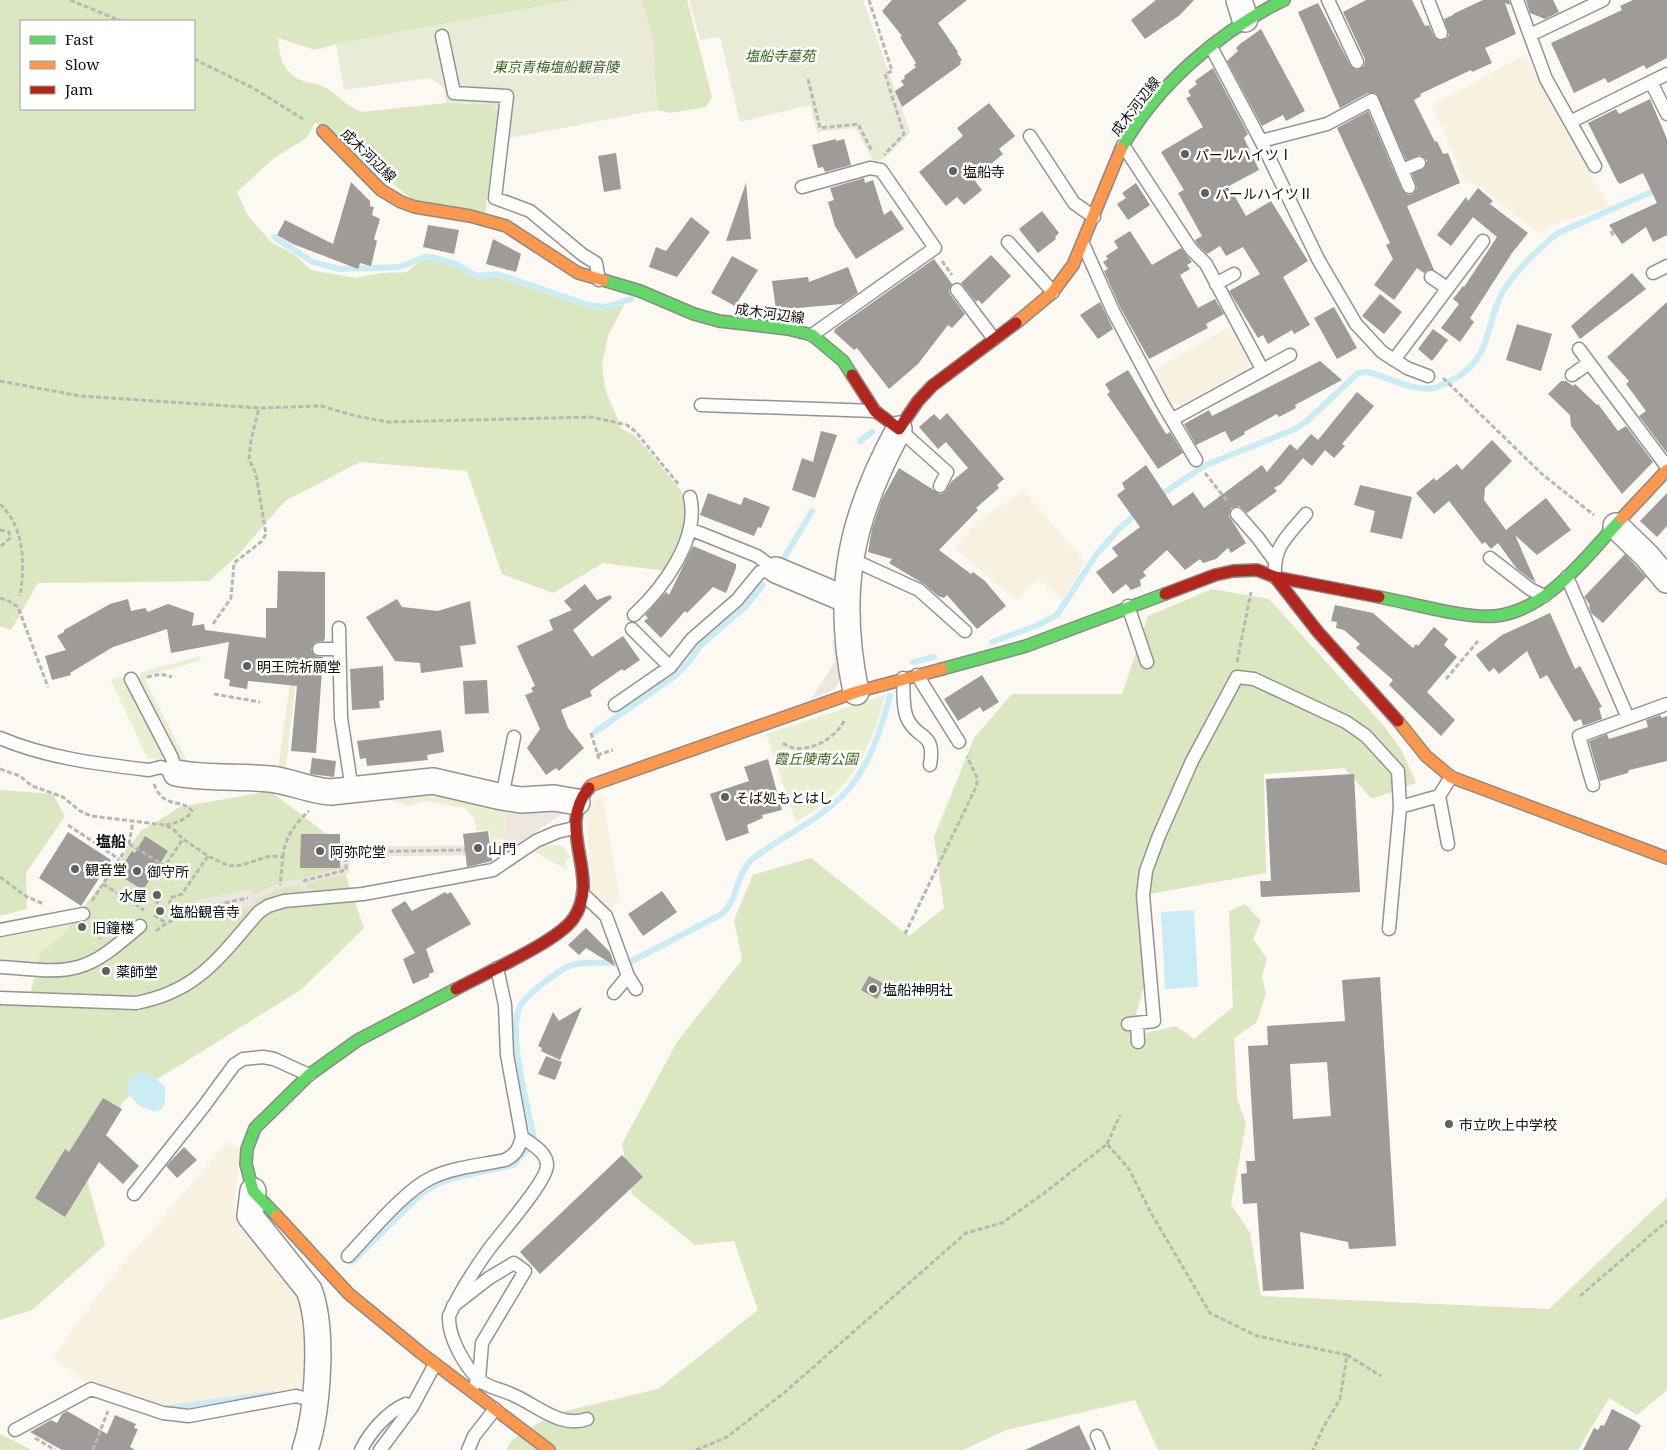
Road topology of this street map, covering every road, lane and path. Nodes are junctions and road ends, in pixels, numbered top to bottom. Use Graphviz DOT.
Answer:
graph roads {
  1 [pos="70,0"];
  2 [pos="868,0"];
  3 [pos="1284,0"];
  4 [pos="1328,0"];
  5 [pos="1428,0"];
  6 [pos="1517,0"];
  7 [pos="1603,0"];
  8 [pos="1242,10"];
  9 [pos="118,20"];
  10 [pos="1441,33"];
  11 [pos="1530,35"];
  12 [pos="442,36"];
  13 [pos="1211,47"];
  14 [pos="195,59"];
  15 [pos="1357,62"];
  16 [pos="1667,74"];
  17 [pos="808,79"];
  18 [pos="1651,82"];
  19 [pos="1667,114"];
  20 [pos="1570,122"];
  21 [pos="323,131"];
  22 [pos="1030,136"];
  23 [pos="1261,140"];
  24 [pos="1123,145"];
  25 [pos="1419,162"];
  26 [pos="879,166"];
  27 [pos="1595,166"];
  28 [pos="1402,170"];
  29 [pos="802,187"];
  30 [pos="1409,187"];
  31 [pos="1094,217"];
  32 [pos="1611,231"];
  33 [pos="1614,237"];
  34 [pos="1482,241"];
  35 [pos="1008,242"];
  36 [pos="1084,246"];
  37 [pos="935,248"];
  38 [pos="1667,266"];
  39 [pos="1653,273"];
  40 [pos="1234,274"];
  41 [pos="1431,277"];
  42 [pos="599,280"];
  43 [pos="1216,284"];
  44 [pos="1447,288"];
  45 [pos="957,290"];
  46 [pos="1053,292"];
  47 [pos="812,335"];
  48 [pos="994,339"];
  49 [pos="1579,349"];
  50 [pos="1290,355"];
  51 [pos="1394,360"];
  52 [pos="1589,363"];
  53 [pos="1262,369"];
  54 [pos="1572,375"];
  55 [pos="1428,376"];
  56 [pos="1442,377"];
  57 [pos="0,382"];
  58 [pos="701,405"];
  59 [pos="259,408"];
  60 [pos="875,411"];
  61 [pos="1173,419"];
  62 [pos="899,429"];
  63 [pos="1196,460"];
  64 [pos="1667,468"];
  65 [pos="1207,476"];
  66 [pos="940,486"];
  67 [pos="690,497"];
  68 [pos="0,504"];
  69 [pos="1236,514"];
  70 [pos="1306,514"];
  71 [pos="1616,526"];
  72 [pos="690,529"];
  73 [pos="0,530"];
  74 [pos="0,547"];
  75 [pos="849,558"];
  76 [pos="1490,558"];
  77 [pos="1274,560"];
  78 [pos="776,570"];
  79 [pos="1567,577"];
  80 [pos="1275,578"];
  81 [pos="1667,580"];
  82 [pos="1252,587"];
  83 [pos="20,596"];
  84 [pos="1544,596"];
  85 [pos="0,598"];
  86 [pos="845,600"];
  87 [pos="1128,606"];
  88 [pos="634,615"];
  89 [pos="213,624"];
  90 [pos="339,628"];
  91 [pos="632,629"];
  92 [pos="965,631"];
  93 [pos="1479,639"];
  94 [pos="319,649"];
  95 [pos="339,649"];
  96 [pos="1147,662"];
  97 [pos="1236,664"];
  98 [pos="670,667"];
  99 [pos="917,675"];
  100 [pos="172,677"];
  101 [pos="903,678"];
  102 [pos="131,679"];
  103 [pos="1446,679"];
  104 [pos="48,687"];
  105 [pos="856,692"];
  106 [pos="214,694"];
  107 [pos="260,702"];
  108 [pos="1667,704"];
  109 [pos="615,705"];
  110 [pos="847,715"];
  111 [pos="1628,718"];
  112 [pos="514,737"];
  113 [pos="0,738"];
  114 [pos="779,738"];
  115 [pos="959,742"];
  116 [pos="613,750"];
  117 [pos="597,755"];
  118 [pos="930,765"];
  119 [pos="0,769"];
  120 [pos="176,773"];
  121 [pos="1450,777"];
  122 [pos="152,779"];
  123 [pos="1593,785"];
  124 [pos="352,790"];
  125 [pos="324,791"];
  126 [pos="1439,796"];
  127 [pos="502,797"];
  128 [pos="577,802"];
  129 [pos="1400,807"];
  130 [pos="133,821"];
  131 [pos="68,825"];
  132 [pos="165,826"];
  133 [pos="574,828"];
  134 [pos="183,839"];
  135 [pos="129,844"];
  136 [pos="499,844"];
  137 [pos="1448,844"];
  138 [pos="490,846"];
  139 [pos="465,850"];
  140 [pos="208,856"];
  141 [pos="283,857"];
  142 [pos="1667,858"];
  143 [pos="119,859"];
  144 [pos="0,877"];
  145 [pos="295,883"];
  146 [pos="103,884"];
  147 [pos="288,884"];
  148 [pos="280,886"];
  149 [pos="275,888"];
  150 [pos="583,894"];
  151 [pos="253,897"];
  152 [pos="156,899"];
  153 [pos="48,905"];
  154 [pos="138,906"];
  155 [pos="83,914"];
  156 [pos="157,917"];
  157 [pos="177,918"];
  158 [pos="166,923"];
  159 [pos="140,926"];
  160 [pos="1388,929"];
  161 [pos="0,930"];
  162 [pos="905,934"];
  163 [pos="0,967"];
  164 [pos="497,968"];
  165 [pos="628,976"];
  166 [pos="636,989"];
  167 [pos="614,993"];
  168 [pos="0,998"];
  169 [pos="1138,1042"];
  170 [pos="309,1075"];
  171 [pos="1120,1115"];
  172 [pos="522,1138"];
  173 [pos="1107,1144"];
  174 [pos="253,1192"];
  175 [pos="134,1194"];
  176 [pos="1667,1220"];
  177 [pos="348,1256"];
  178 [pos="1580,1296"];
  179 [pos="453,1306"];
  180 [pos="1348,1355"];
  181 [pos="435,1364"];
  182 [pos="1381,1376"];
  183 [pos="479,1380"];
  184 [pos="471,1391"];
  185 [pos="113,1397"];
  186 [pos="314,1402"];
  187 [pos="412,1406"];
  188 [pos="495,1409"];
  189 [pos="587,1419"];
  190 [pos="15,1430"];
  191 [pos="1098,1436"];
  192 [pos="93,1450"];
  193 [pos="305,1450"];
  194 [pos="361,1450"];
  195 [pos="380,1450"];
  196 [pos="468,1450"];
  197 [pos="549,1450"];
  198 [pos="696,1450"];
  199 [pos="1103,1450"];
  200 [pos="1313,1450"];
  1 -- 9 [label="path"];
  2 -- 26 [label="path"];
  3 -- 8 [label="street, 成木河辺線"];
  4 -- 15 [label="lane"];
  5 -- 10 [label="lane"];
  6 -- 11 [label="lane"];
  7 -- 11 [label="lane"];
  8 -- 13 [label="street, 成木河辺線"];
  11 -- 20 [label="lane"];
  12 -- 42 [label="lane"];
  13 -- 23 [label="lane"];
  13 -- 24 [label="street, 成木河辺線"];
  14 -- 21 [label="path, 成木河辺線"];
  16 -- 18 [label="lane"];
  17 -- 26 [label="path"];
  18 -- 19 [label="lane"];
  18 -- 20 [label="lane"];
  20 -- 27 [label="lane"];
  21 -- 42 [label="street, 成木河辺線"];
  22 -- 31 [label="lane"];
  23 -- 28 [label="lane"];
  23 -- 51 [label="lane"];
  24 -- 31 [label="street, 成木河辺線"];
  24 -- 43 [label="lane"];
  25 -- 28 [label="lane"];
  26 -- 29 [label="lane"];
  26 -- 37 [label="lane"];
  28 -- 30 [label="lane"];
  31 -- 36 [label="street, 成木河辺線"];
  32 -- 33 [label="path"];
  34 -- 44 [label="lane"];
  35 -- 46 [label="lane"];
  36 -- 46 [label="street, 成木河辺線"];
  36 -- 61 [label="lane"];
  37 -- 45 [label="path"];
  37 -- 47 [label="lane"];
  38 -- 39 [label="lane"];
  40 -- 43 [label="lane"];
  41 -- 44 [label="lane"];
  42 -- 47 [label="street, 成木河辺線"];
  43 -- 53 [label="lane"];
  44 -- 51 [label="lane"];
  45 -- 48 [label="lane"];
  46 -- 48 [label="street, 成木河辺線"];
  47 -- 60 [label="street, 成木河辺線"];
  48 -- 62 [label="street, 成木河辺線"];
  49 -- 52 [label="lane"];
  50 -- 53 [label="lane"];
  51 -- 55 [label="lane"];
  52 -- 54 [label="lane"];
  52 -- 64 [label="lane"];
  53 -- 61 [label="lane"];
  56 -- 71 [label="path"];
  57 -- 59 [label="path"];
  58 -- 60 [label="lane"];
  59 -- 67 [label="path"];
  59 -- 89 [label="path"];
  60 -- 62 [label="street, 成木河辺線"];
  61 -- 63 [label="lane"];
  62 -- 66 [label="lane"];
  62 -- 75 [label="street"];
  64 -- 71 [label="street"];
  65 -- 69 [label="path"];
  67 -- 72 [label="lane"];
  68 -- 83 [label="path"];
  69 -- 77 [label="lane"];
  70 -- 77 [label="lane"];
  71 -- 79 [label="street"];
  71 -- 81 [label="street"];
  72 -- 78 [label="lane"];
  72 -- 88 [label="lane"];
  73 -- 74 [label="path"];
  75 -- 86 [label="street"];
  75 -- 92 [label="lane"];
  76 -- 84 [label="lane"];
  77 -- 80 [label="lane"];
  78 -- 86 [label="street"];
  78 -- 98 [label="lane"];
  79 -- 84 [label="street"];
  79 -- 111 [label="lane"];
  80 -- 84 [label="street"];
  80 -- 87 [label="street"];
  80 -- 121 [label="street"];
  82 -- 97 [label="path"];
  85 -- 104 [label="path"];
  86 -- 105 [label="street"];
  87 -- 96 [label="lane"];
  87 -- 99 [label="street"];
  90 -- 95 [label="lane"];
  91 -- 98 [label="lane"];
  93 -- 103 [label="path"];
  94 -- 95 [label="lane"];
  95 -- 124 [label="lane"];
  98 -- 109 [label="lane"];
  99 -- 101 [label="street"];
  99 -- 115 [label="lane"];
  100 -- 102 [label="path"];
  101 -- 105 [label="street"];
  101 -- 118 [label="lane"];
  102 -- 120 [label="lane"];
  105 -- 128 [label="street"];
  106 -- 107 [label="path"];
  108 -- 111 [label="lane"];
  110 -- 114 [label="path"];
  111 -- 123 [label="lane"];
  112 -- 127 [label="lane"];
  113 -- 120 [label="lane"];
  115 -- 162 [label="path"];
  116 -- 117 [label="path"];
  119 -- 130 [label="path"];
  120 -- 125 [label="street"];
  121 -- 126 [label="lane"];
  121 -- 142 [label="street"];
  122 -- 132 [label="path"];
  124 -- 125 [label="street"];
  124 -- 127 [label="street"];
  125 -- 141 [label="path"];
  126 -- 129 [label="lane"];
  126 -- 137 [label="lane"];
  127 -- 128 [label="street"];
  128 -- 133 [label="street"];
  129 -- 160 [label="lane"];
  129 -- 169 [label="lane"];
  130 -- 132 [label="path"];
  130 -- 135 [label="path"];
  131 -- 143 [label="path"];
  132 -- 134 [label="path"];
  133 -- 150 [label="street"];
  133 -- 168 [label="lane"];
  134 -- 135 [label="path"];
  134 -- 140 [label="path"];
  135 -- 143 [label="path"];
  136 -- 138 [label="path"];
  139 -- 145 [label="path"];
  140 -- 141 [label="path"];
  140 -- 157 [label="path"];
  141 -- 148 [label="path"];
  143 -- 146 [label="path"];
  144 -- 153 [label="path"];
  146 -- 154 [label="path"];
  146 -- 155 [label="path"];
  147 -- 148 [label="path"];
  148 -- 149 [label="path"];
  150 -- 164 [label="street"];
  150 -- 165 [label="lane"];
  151 -- 157 [label="path"];
  152 -- 156 [label="path"];
  155 -- 161 [label="lane"];
  157 -- 158 [label="path"];
  159 -- 163 [label="lane"];
  164 -- 170 [label="street"];
  164 -- 172 [label="lane"];
  165 -- 166 [label="lane"];
  165 -- 167 [label="lane"];
  170 -- 174 [label="street"];
  170 -- 175 [label="lane"];
  171 -- 173 [label="path"];
  172 -- 177 [label="lane"];
  172 -- 179 [label="lane"];
  173 -- 180 [label="path"];
  173 -- 198 [label="path"];
  174 -- 181 [label="street"];
  174 -- 186 [label="street"];
  176 -- 178 [label="path"];
  179 -- 183 [label="lane"];
  179 -- 183 [label="lane"];
  180 -- 182 [label="path"];
  180 -- 200 [label="path"];
  181 -- 184 [label="street"];
  181 -- 187 [label="lane"];
  183 -- 184 [label="lane"];
  183 -- 189 [label="lane"];
  184 -- 188 [label="street"];
  185 -- 186 [label="lane"];
  185 -- 190 [label="lane"];
  185 -- 192 [label="path"];
  186 -- 193 [label="street"];
  187 -- 194 [label="lane"];
  187 -- 195 [label="lane"];
  188 -- 196 [label="lane"];
  188 -- 197 [label="street"];
  191 -- 199 [label="lane"];
}
